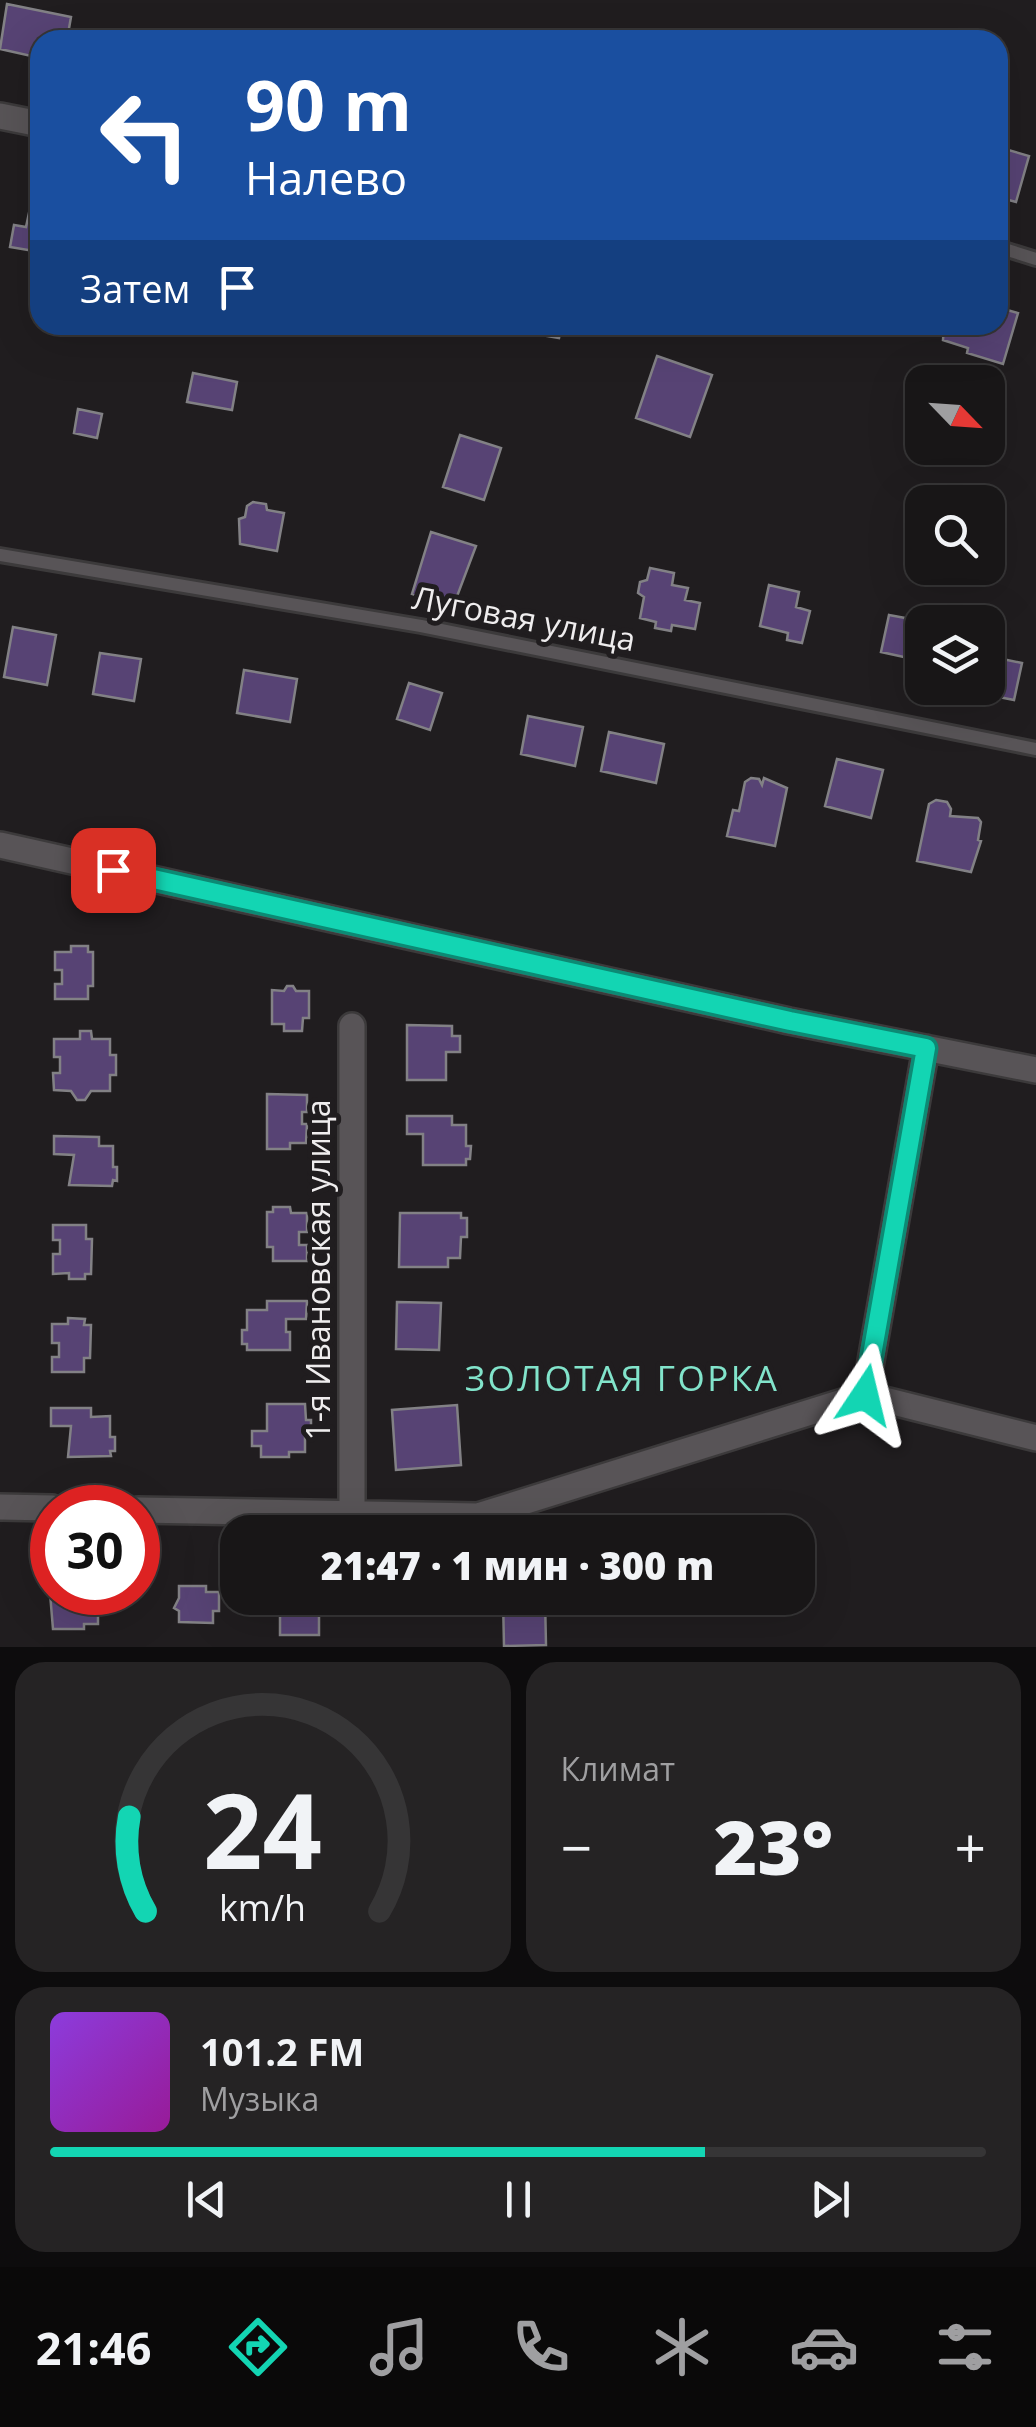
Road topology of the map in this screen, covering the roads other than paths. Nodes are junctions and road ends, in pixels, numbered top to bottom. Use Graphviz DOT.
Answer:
graph roads {
  1 [pos="0,116"];
  2 [pos="30,122"];
  3 [pos="1008,251"];
  4 [pos="1036,259"];
  5 [pos="0,555"];
  6 [pos="1036,750"];
  7 [pos="0,845"];
  8 [pos="352,1026"];
  9 [pos="926,1048"];
  10 [pos="1036,1070"];
  11 [pos="865,1395"];
  12 [pos="1036,1438"];
  13 [pos="0,1508"];
  14 [pos="30,1508"];
  15 [pos="160,1510"];
  16 [pos="352,1513"];
  1 -- 2 [label="street"];
  3 -- 4 [label="lane"];
  5 -- 6 [label="lane, Луговая улица"];
  7 -- 9 [label="street"];
  8 -- 16 [label="street, 1-я Ивановская улица"];
  9 -- 10 [label="street"];
  9 -- 11 [label="street"];
  11 -- 12 [label="street"];
  11 -- 16 [label="street"];
  13 -- 14 [label="street"];
  15 -- 16 [label="street"];
}
